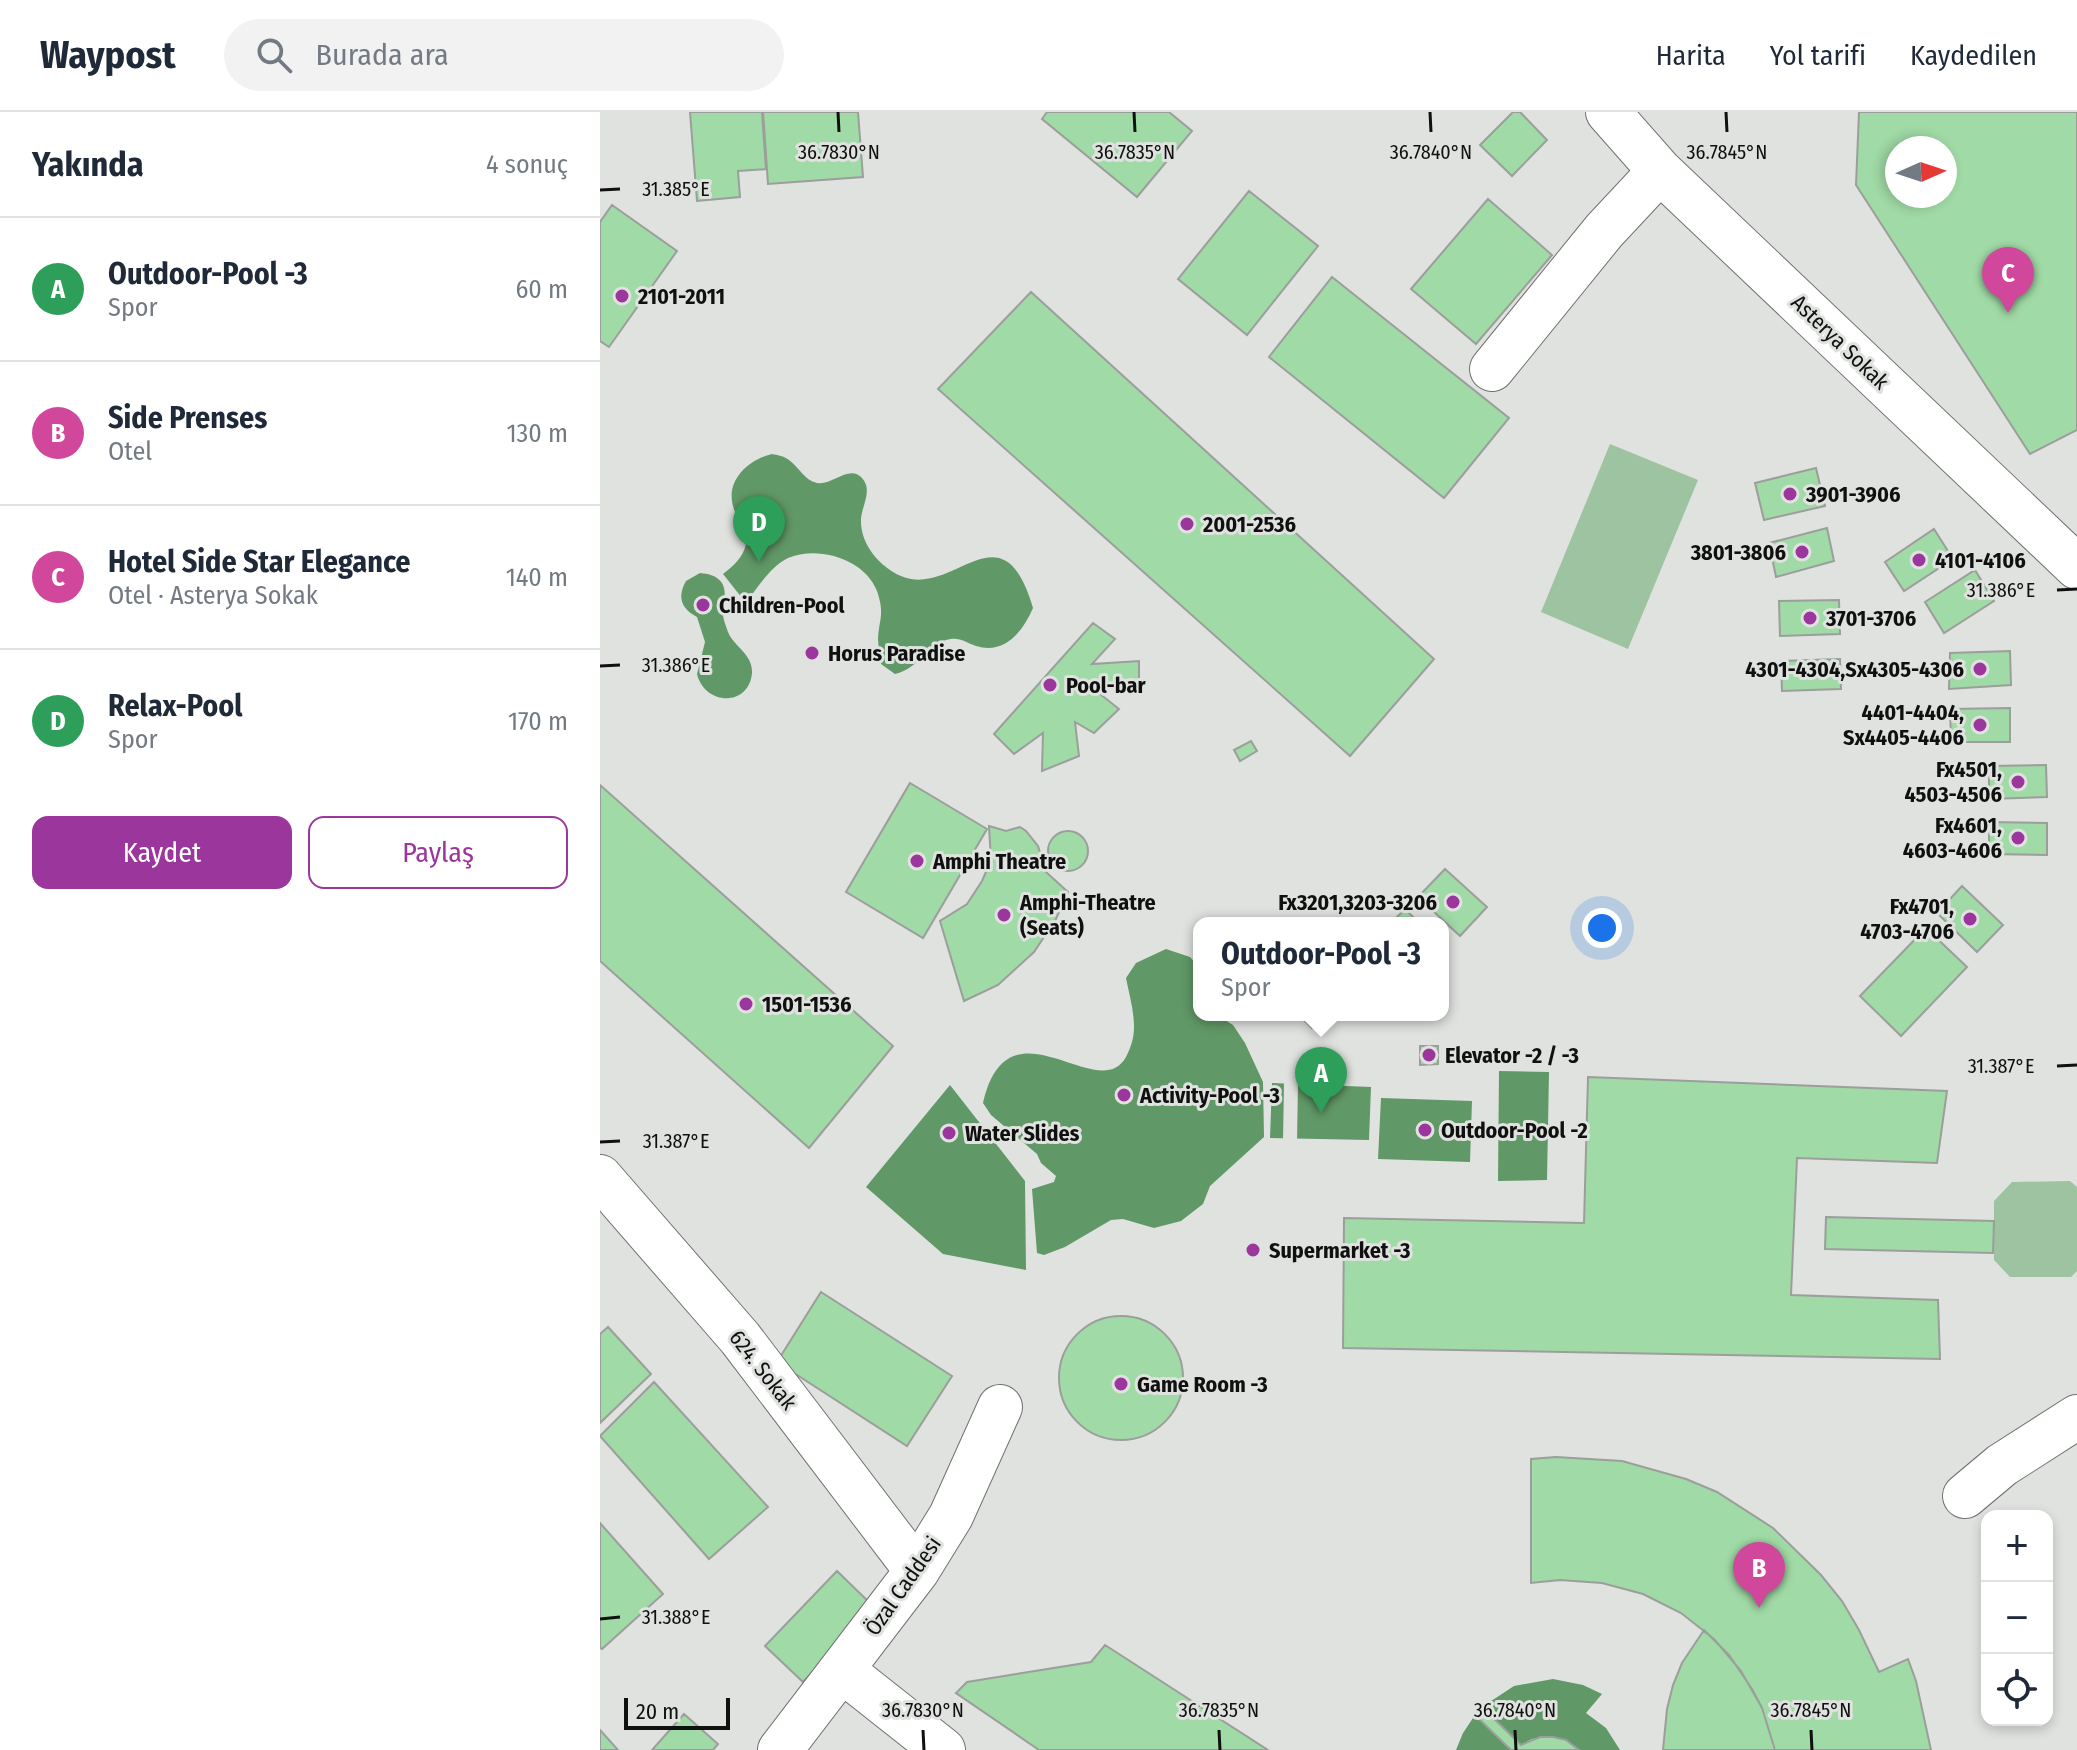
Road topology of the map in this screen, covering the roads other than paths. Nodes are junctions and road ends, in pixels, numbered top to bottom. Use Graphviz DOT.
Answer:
graph roads {
  1 [pos="1608,112"];
  2 [pos="1660,171"];
  3 [pos="1492,369"];
  4 [pos="2077,567"];
  5 [pos="600,1177"];
  6 [pos="1000,1407"];
  7 [pos="2077,1417"];
  8 [pos="1965,1496"];
  9 [pos="917,1571"];
  10 [pos="843,1671"];
  11 [pos="780,1750"];
  12 [pos="943,1750"];
  1 -- 2 [label="street, Asterya Sokak"];
  2 -- 3 [label="street"];
  2 -- 4 [label="street, Asterya Sokak"];
  5 -- 9 [label="street, 624. Sokak"];
  6 -- 9 [label="street, Özal Caddesi"];
  7 -- 8 [label="street"];
  9 -- 10 [label="street, Özal Caddesi"];
  10 -- 11 [label="street, Özal Caddesi"];
  10 -- 12 [label="street"];
}
